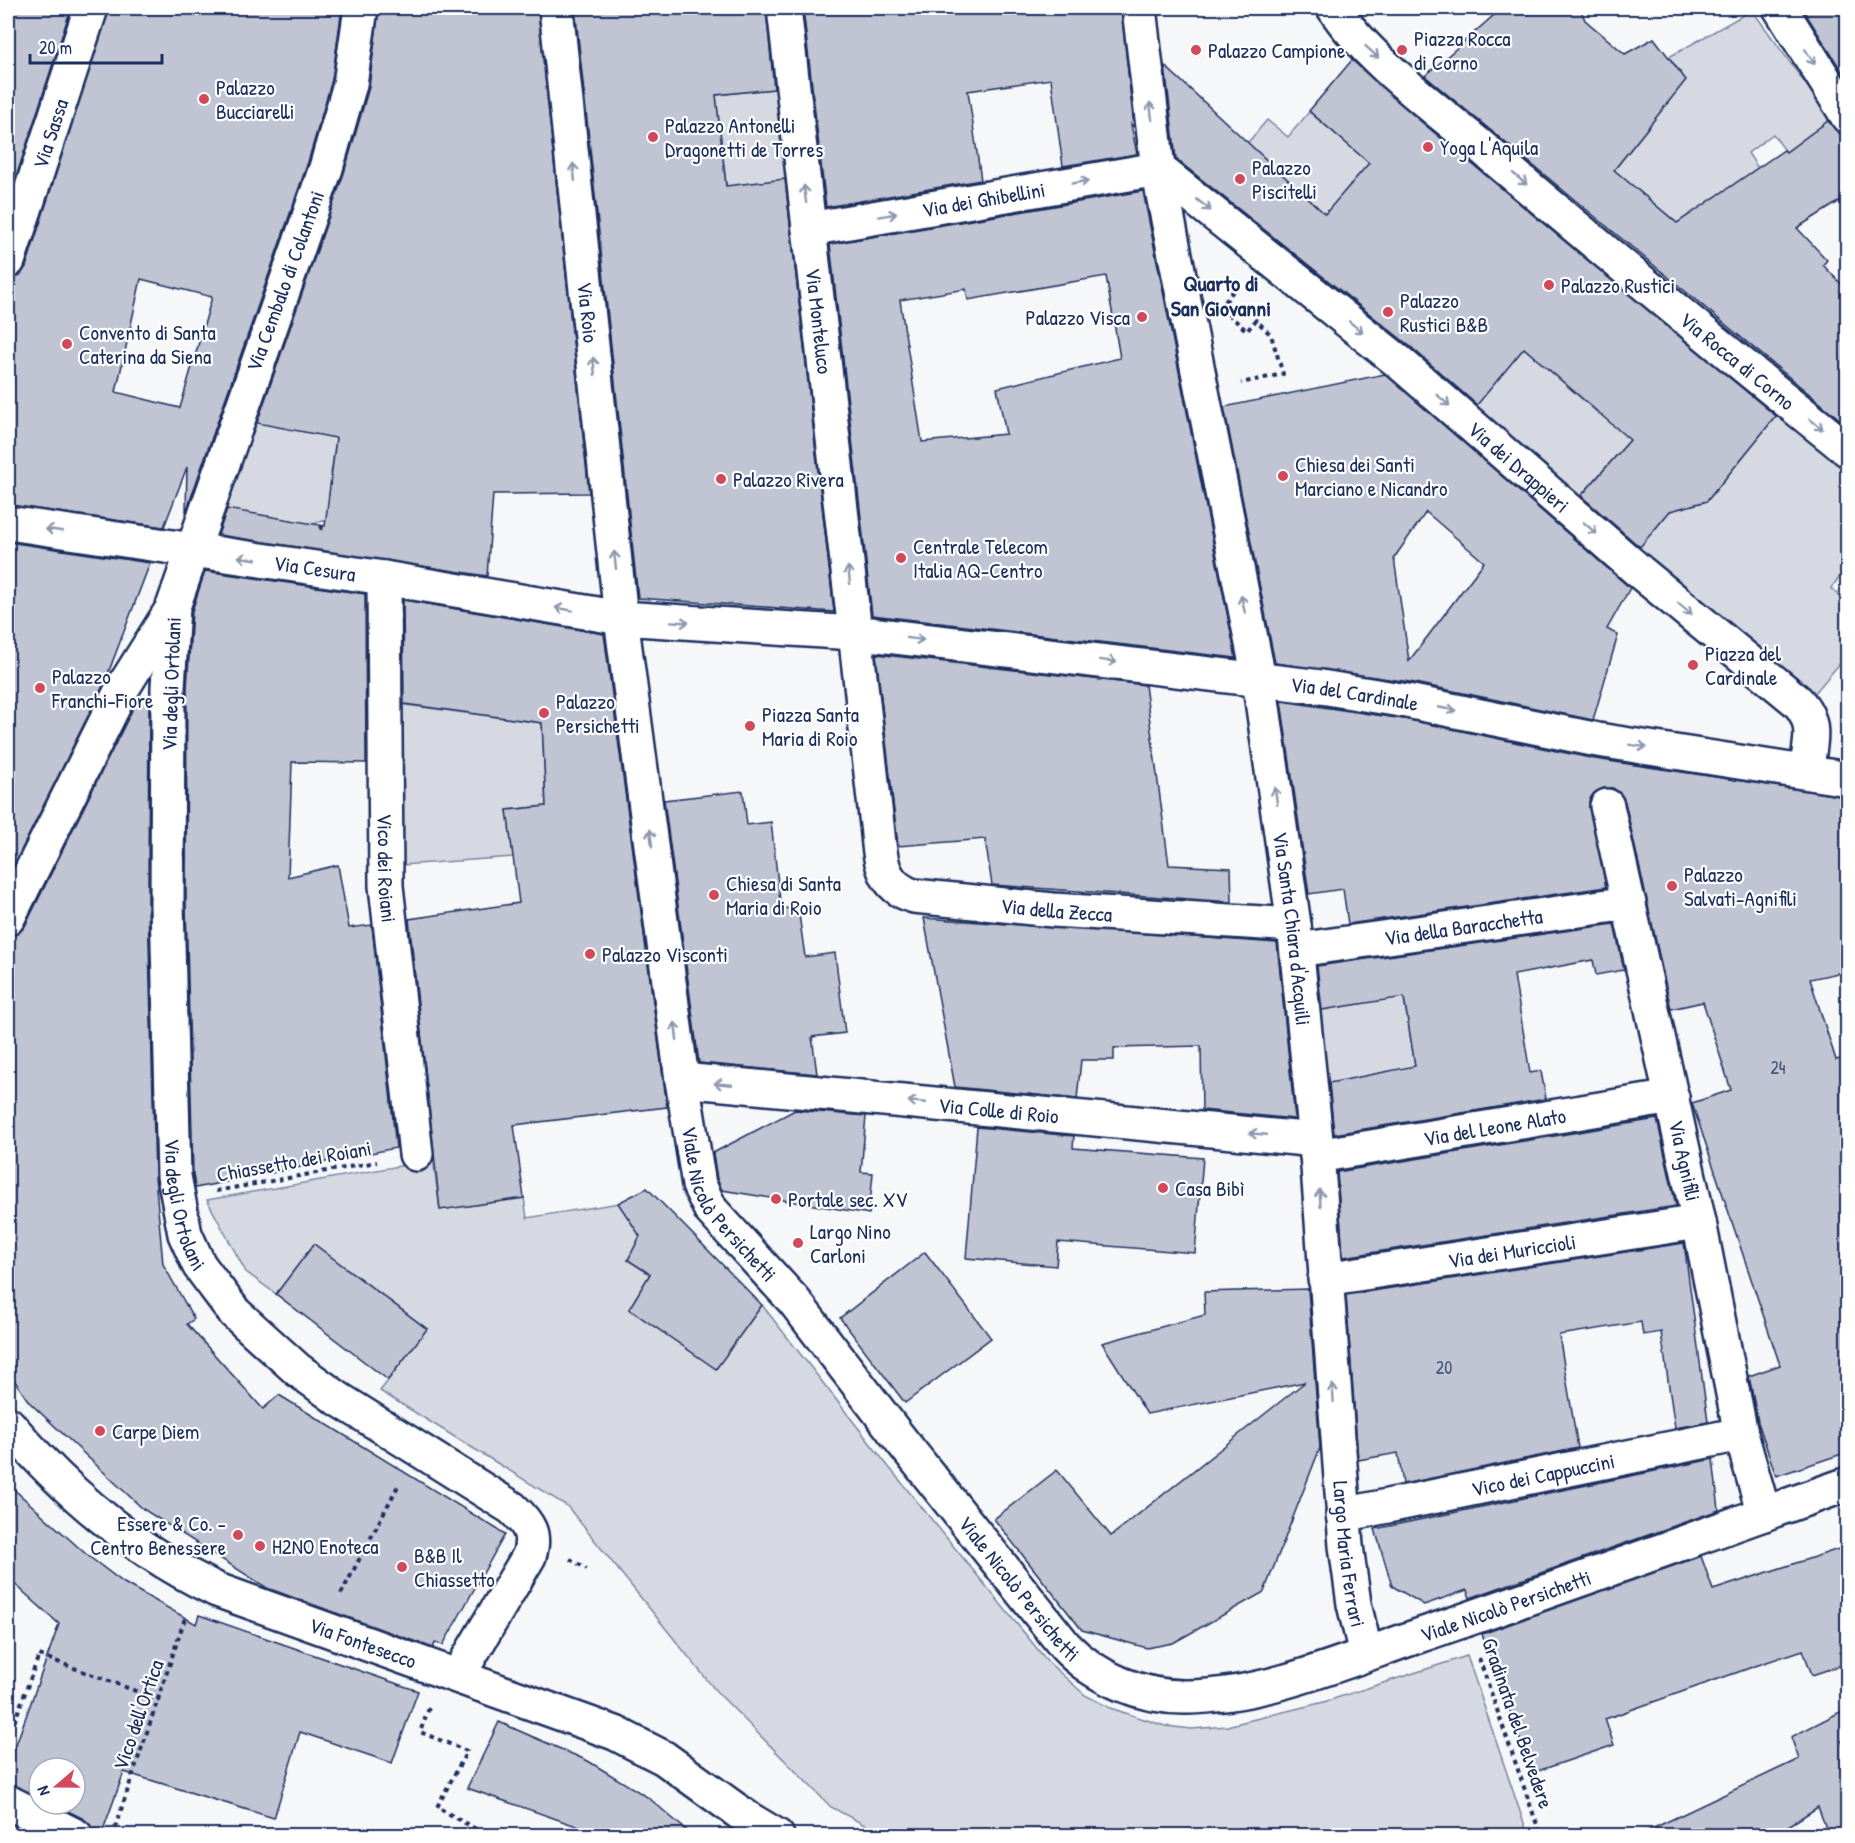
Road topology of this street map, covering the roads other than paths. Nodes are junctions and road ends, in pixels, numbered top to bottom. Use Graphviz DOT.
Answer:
graph roads {
  1 [pos="91,8"];
  2 [pos="361,8"];
  3 [pos="556,8"];
  4 [pos="784,8"];
  5 [pos="1139,8"];
  6 [pos="1334,8"];
  7 [pos="1780,8"];
  8 [pos="1848,117"];
  9 [pos="1158,169"];
  10 [pos="809,229"];
  11 [pos="8,261"];
  12 [pos="1848,450"];
  13 [pos="8,523"];
  14 [pos="191,550"];
  15 [pos="384,578"];
  16 [pos="173,608"];
  17 [pos="621,618"];
  18 [pos="856,633"];
  19 [pos="1258,679"];
  20 [pos="1806,771"];
  21 [pos="1848,779"];
  22 [pos="1607,806"];
  23 [pos="1629,903"];
  24 [pos="8,918"];
  25 [pos="1295,938"];
  26 [pos="682,1080"];
  27 [pos="1672,1097"];
  28 [pos="1316,1148"];
  29 [pos="416,1154"];
  30 [pos="1699,1222"];
  31 [pos="1325,1279"];
  32 [pos="8,1424"];
  33 [pos="1741,1434"];
  34 [pos="1337,1451"];
  35 [pos="1848,1484"];
  36 [pos="1764,1514"];
  37 [pos="1344,1515"];
  38 [pos="1366,1654"];
  39 [pos="458,1676"];
  40 [pos="8,1802"];
  41 [pos="754,1827"];
  42 [pos="76,1836"];
  43 [pos="777,1836"];
  1 -- 11 [label="street, Via Sassa"];
  2 -- 14 [label="street, Via Cembalo di Colantoni"];
  17 -- 3 [label="street, Via Roio, one-way"];
  10 -- 4 [label="street, Via Monteluco, one-way"];
  9 -- 5 [label="street, Via Santa Chiara d'Acquili, one-way"];
  6 -- 12 [label="street, Via Rocca di Corno, one-way"];
  7 -- 8 [label="street, one-way"];
  10 -- 9 [label="street, Via dei Ghibellini, one-way"];
  19 -- 9 [label="street, Via Santa Chiara d'Acquili, one-way"];
  9 -- 20 [label="street, Via dei Drappieri, one-way"];
  18 -- 10 [label="street, Via Monteluco, one-way"];
  14 -- 13 [label="street, Via Cesura, one-way"];
  15 -- 14 [label="street, Via Cesura, one-way"];
  14 -- 16 [label="street, Via degli Ortolani"];
  17 -- 15 [label="street, Via Cesura, one-way"];
  15 -- 29 [label="street, Vico dei Roiani"];
  16 -- 24 [label="street"];
  16 -- 39 [label="street, Via degli Ortolani"];
  17 -- 18 [label="street, one-way"];
  26 -- 17 [label="street, Viale Nicolò Persichetti, one-way"];
  18 -- 19 [label="street, Via del Cardinale, one-way"];
  18 -- 25 [label="street, Via della Zecca"];
  19 -- 20 [label="street, Via del Cardinale, one-way"];
  25 -- 19 [label="street, Via Santa Chiara d'Acquili, one-way"];
  20 -- 21 [label="street, Via del Cardinale"];
  22 -- 23 [label="street, Via Agnifili"];
  23 -- 25 [label="street, Via della Baracchetta"];
  23 -- 27 [label="street, Via Agnifili"];
  25 -- 28 [label="street, Via Santa Chiara d'Acquili"];
  28 -- 26 [label="street, Via Colle di Roio, one-way"];
  26 -- 38 [label="street, Viale Nicolò Persichetti"];
  27 -- 28 [label="street, Via del Leone Alato"];
  27 -- 30 [label="street, Via Agnifili"];
  31 -- 28 [label="street, Via Santa Chiara d'Acquili, one-way"];
  30 -- 31 [label="street, Via dei Muriccioli"];
  30 -- 33 [label="street, Via Agnifili"];
  34 -- 31 [label="street, Via Santa Chiara d'Acquili, one-way"];
  32 -- 39 [label="street, Via Fontesecco"];
  33 -- 36 [label="street, Via Agnifili"];
  33 -- 37 [label="street, Vico dei Cappuccini"];
  34 -- 37 [label="street, Largo Maria Ferrari"];
  35 -- 36 [label="street, Viale Nicolò Persichetti"];
  36 -- 38 [label="street, Viale Nicolò Persichetti"];
  37 -- 38 [label="street, Largo Maria Ferrari"];
  39 -- 41 [label="street, Via Fontesecco"];
  40 -- 42 [label="street"];
  41 -- 43 [label="street, Via Fontesecco"];
}
